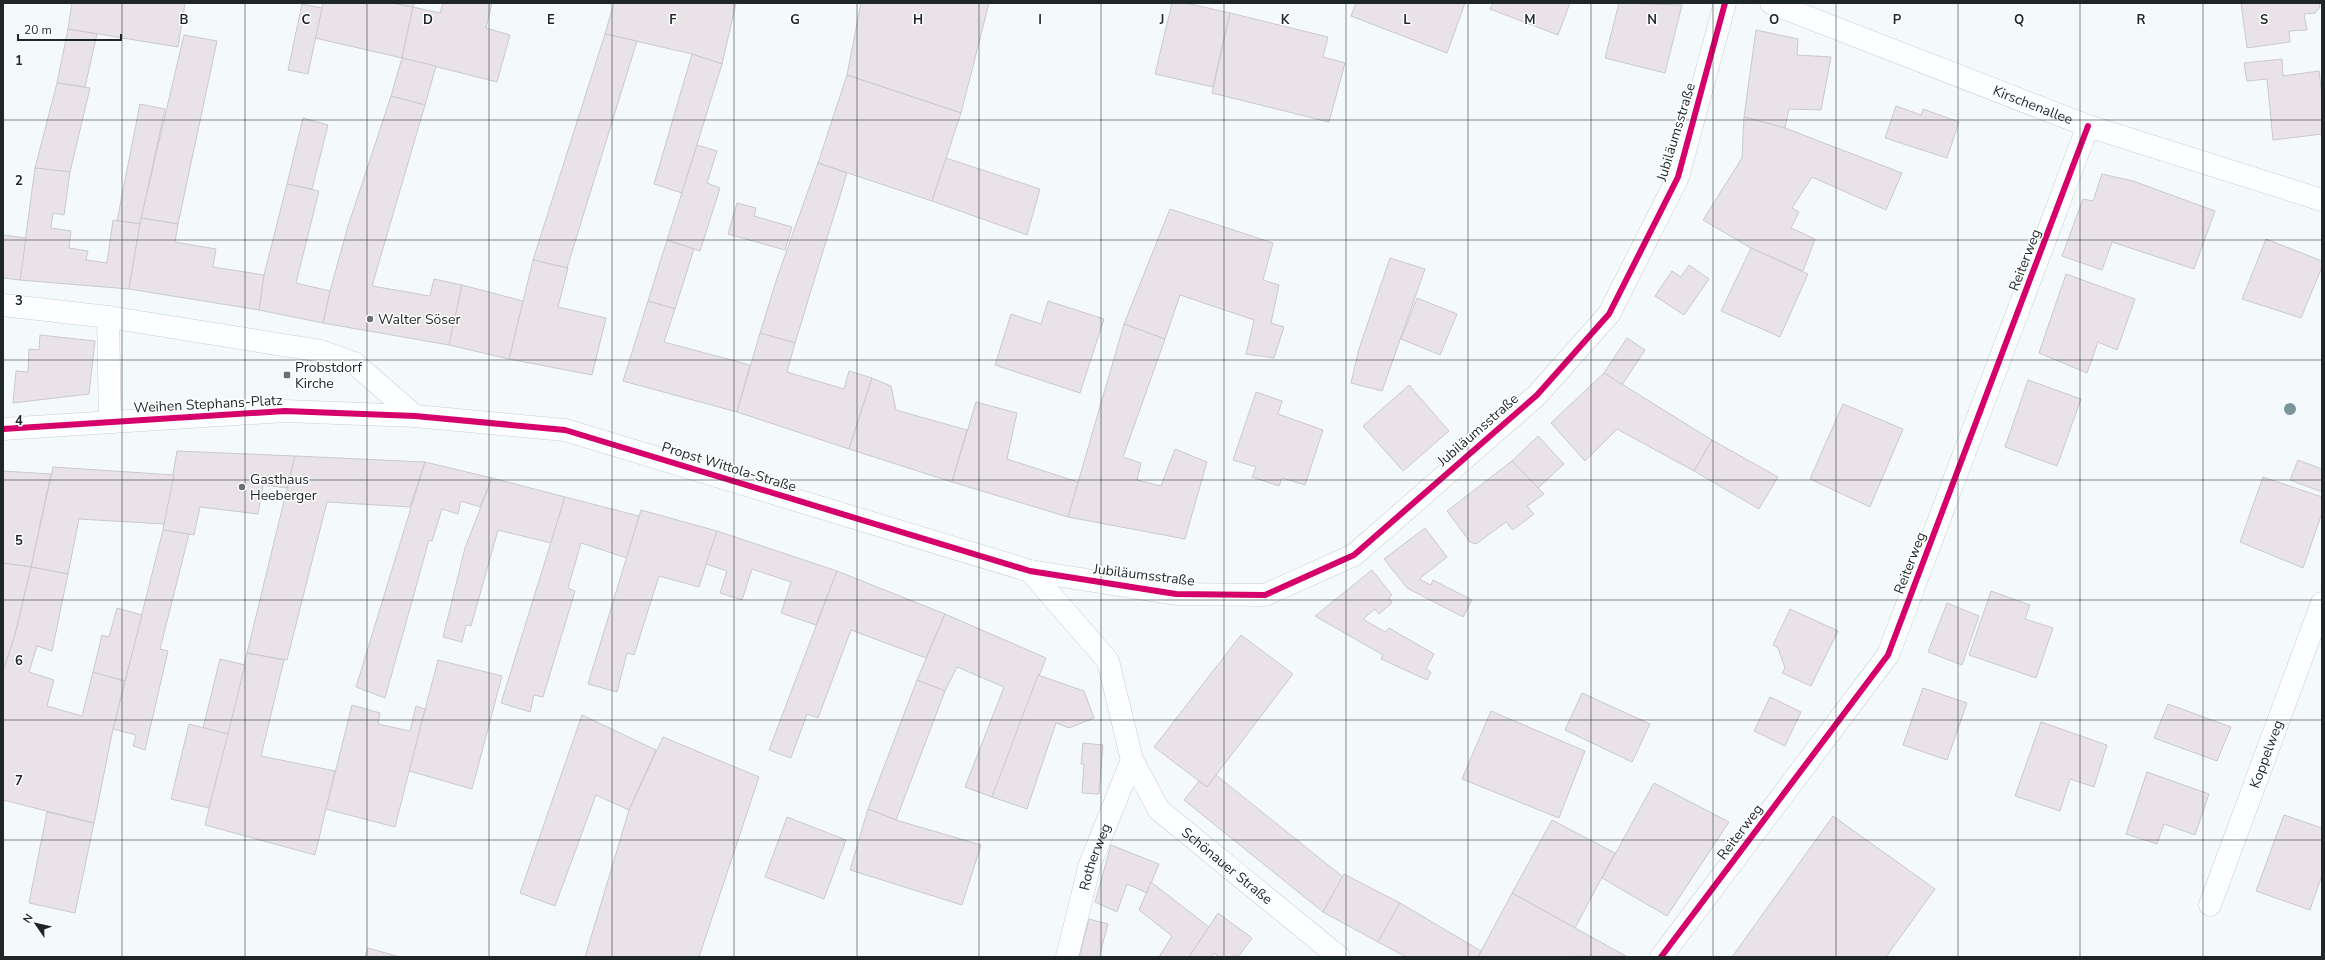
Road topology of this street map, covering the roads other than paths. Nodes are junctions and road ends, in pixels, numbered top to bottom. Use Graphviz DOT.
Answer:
graph roads {
  1 [pos="1725,3"];
  2 [pos="1771,3"];
  3 [pos="2088,126"];
  4 [pos="2322,200"];
  5 [pos="3,305"];
  6 [pos="108,317"];
  7 [pos="416,416"];
  8 [pos="110,422"];
  9 [pos="3,429"];
  10 [pos="1030,571"];
  11 [pos="2322,603"];
  12 [pos="1132,760"];
  13 [pos="2210,905"];
  14 [pos="1067,957"];
  15 [pos="1339,957"];
  16 [pos="1661,957"];
  1 -- 10 [label="street, Jubiläumsstraße"];
  2 -- 3 [label="street, Kirschenallee"];
  3 -- 4 [label="street, Kirschenallee"];
  3 -- 16 [label="street, Reiterweg"];
  5 -- 6 [label="street"];
  6 -- 7 [label="street"];
  6 -- 8 [label="street"];
  7 -- 8 [label="street, Weihen Stephans-Platz"];
  7 -- 10 [label="street, Propst Wittola-Straße"];
  8 -- 9 [label="street, Weihen Stephans-Platz"];
  10 -- 12 [label="street"];
  11 -- 13 [label="street, Koppelweg"];
  12 -- 14 [label="street, Rotherweg"];
  12 -- 15 [label="street, Schönauer Straße"];
}
